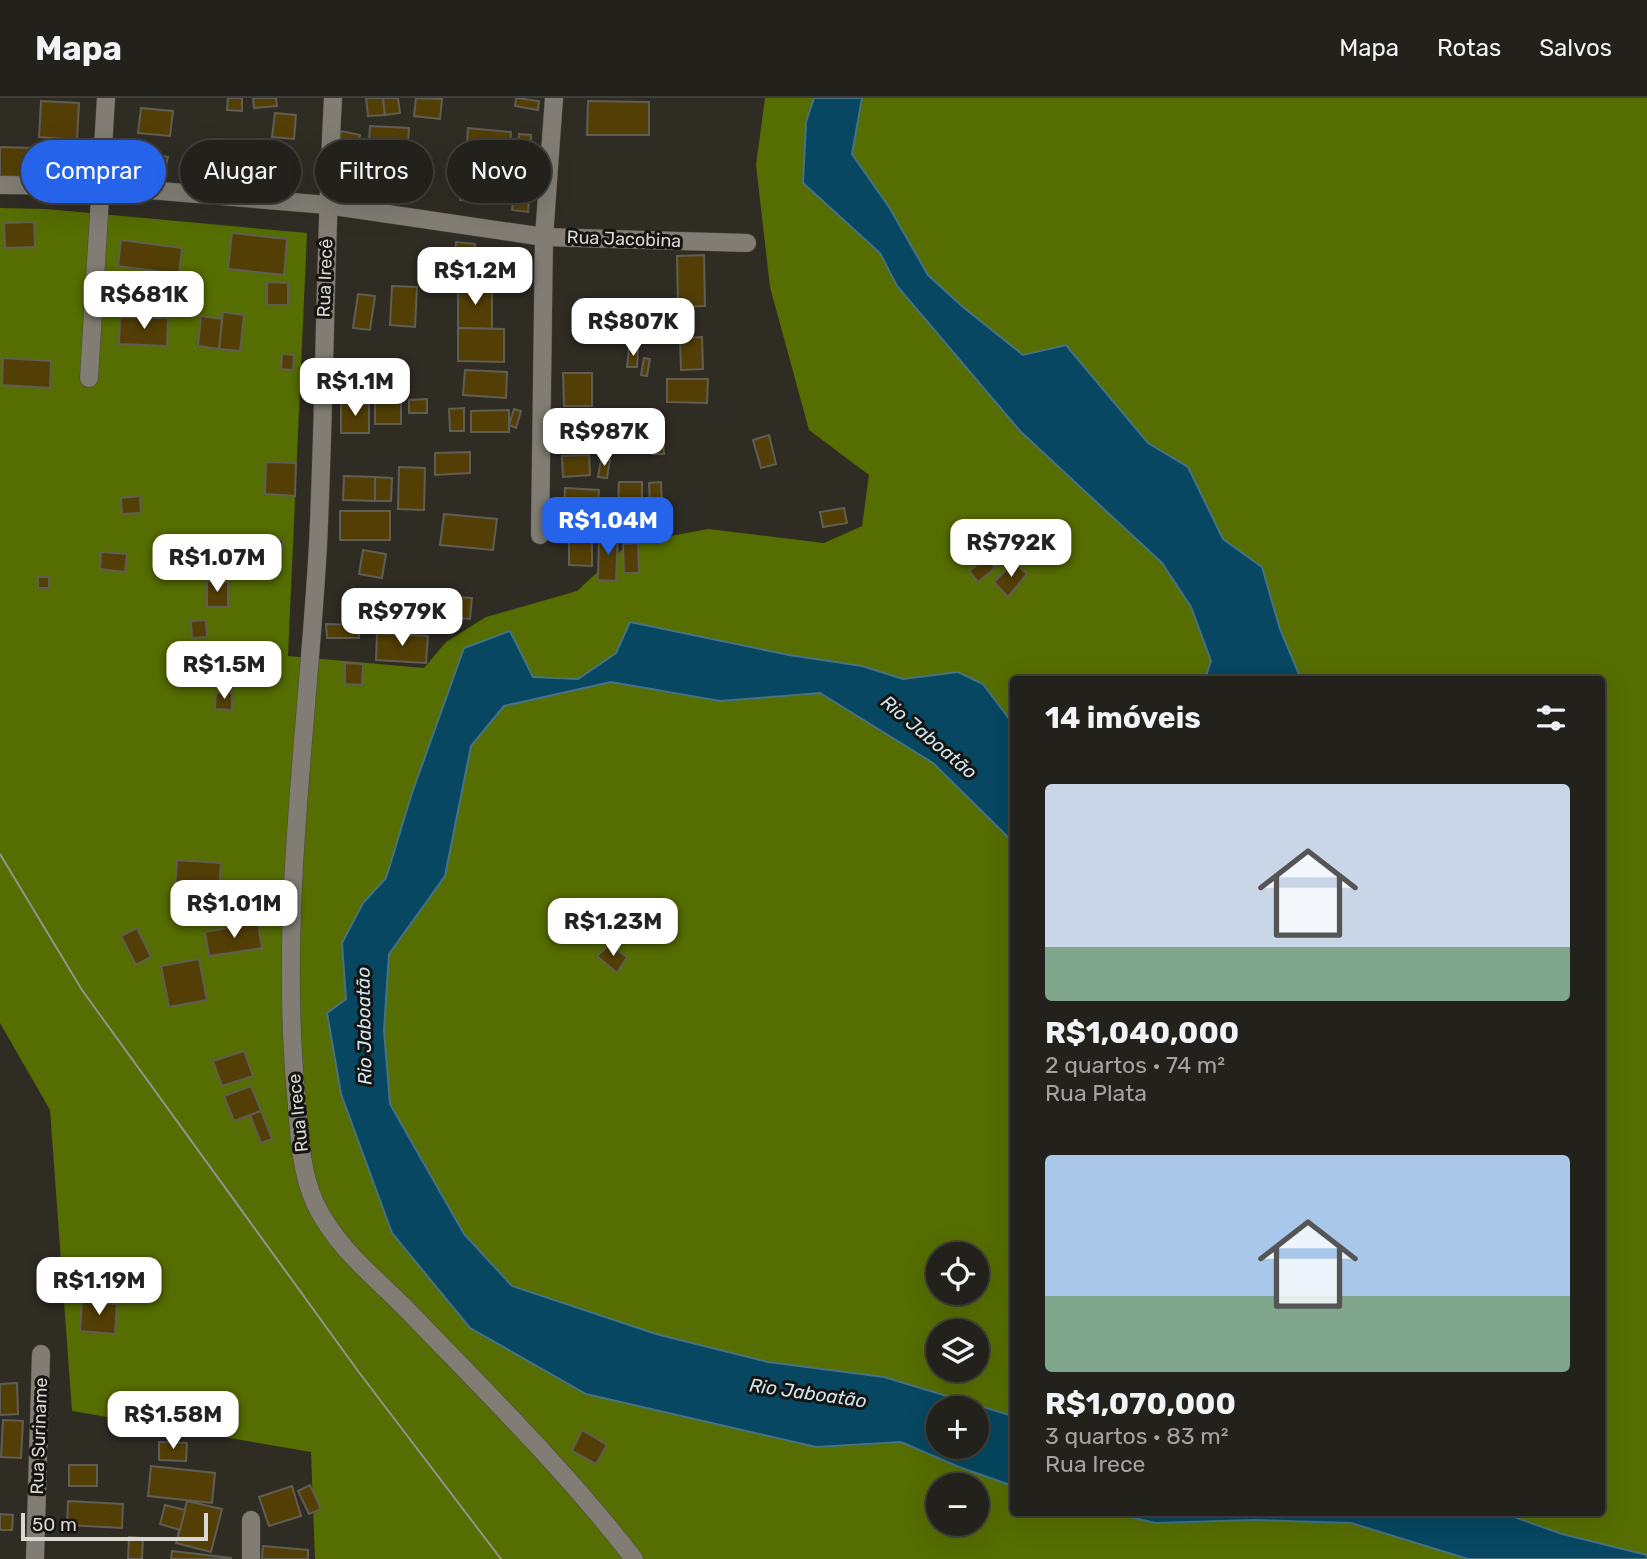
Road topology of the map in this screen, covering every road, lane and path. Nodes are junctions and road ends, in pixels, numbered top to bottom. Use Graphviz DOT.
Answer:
graph roads {
  1 [pos="106,98"];
  2 [pos="333,98"];
  3 [pos="554,98"];
  4 [pos="104,140"];
  5 [pos="0,185"];
  6 [pos="21,185"];
  7 [pos="166,191"];
  8 [pos="100,203"];
  9 [pos="327,205"];
  10 [pos="544,237"];
  11 [pos="747,243"];
  12 [pos="89,378"];
  13 [pos="540,535"];
  14 [pos="318,543"];
  15 [pos="41,1354"];
  16 [pos="251,1520"];
  17 [pos="35,1559"];
  18 [pos="251,1559"];
  19 [pos="634,1559"];
  1 -- 4 [label="street"];
  2 -- 9 [label="street, Rua Irecê"];
  3 -- 10 [label="street"];
  5 -- 6 [label="street, Rua Jacobina"];
  7 -- 9 [label="street, Rua Jacobina"];
  8 -- 12 [label="street"];
  9 -- 10 [label="street, Rua Jacobina"];
  9 -- 14 [label="street, Rua Irecê"];
  10 -- 11 [label="street, Rua Jacobina"];
  10 -- 13 [label="street"];
  14 -- 19 [label="street, Rua Irece"];
  15 -- 17 [label="street, Rua Suriname"];
  16 -- 18 [label="street"];
}
